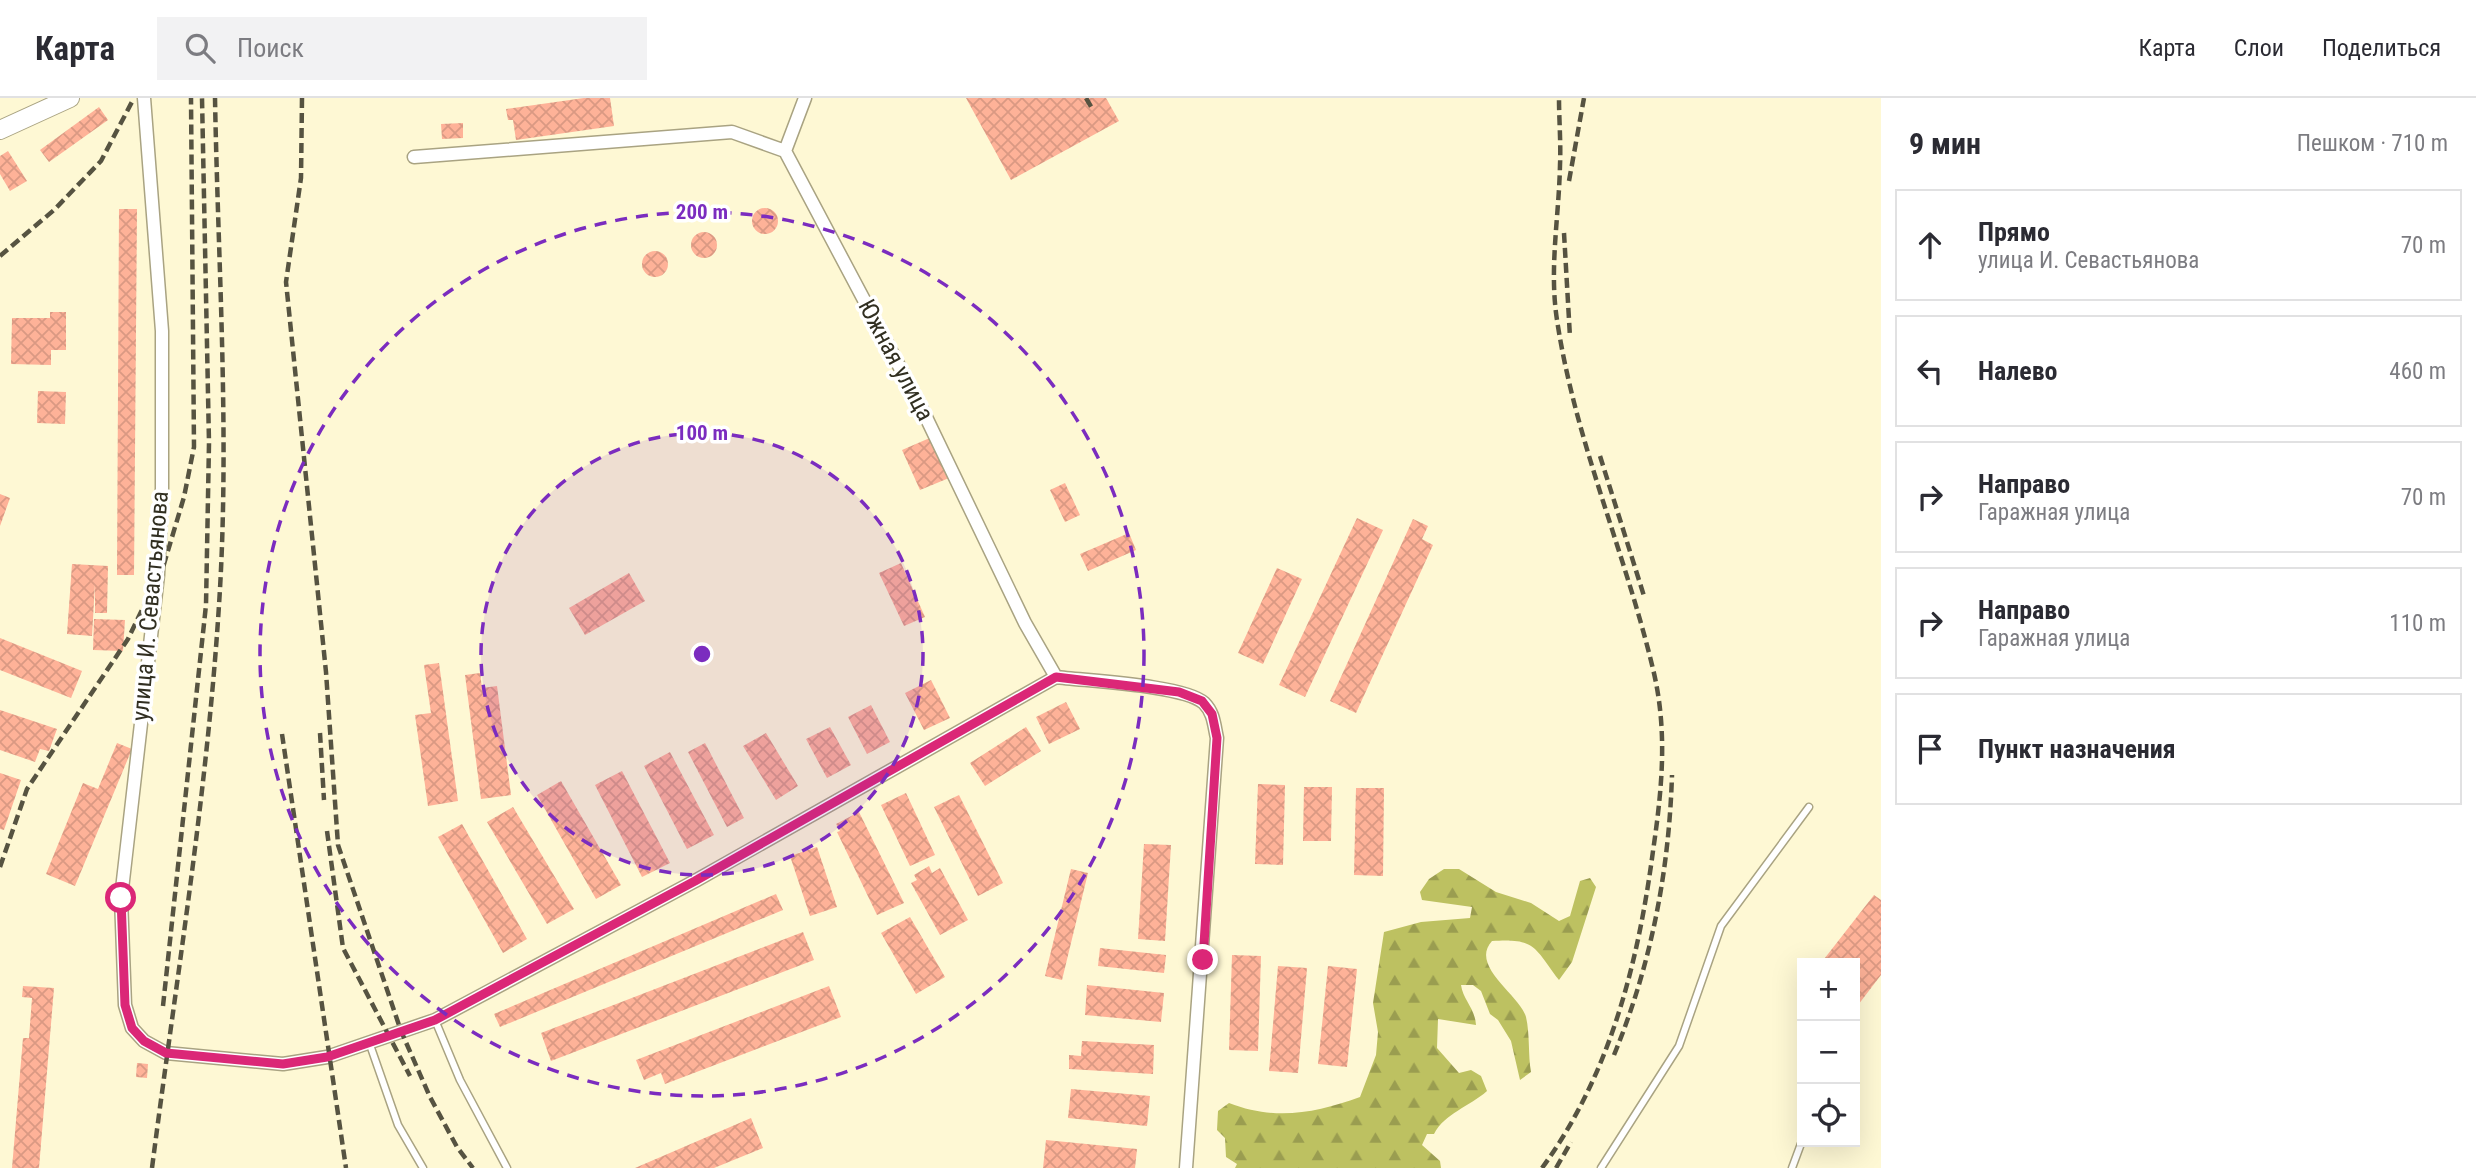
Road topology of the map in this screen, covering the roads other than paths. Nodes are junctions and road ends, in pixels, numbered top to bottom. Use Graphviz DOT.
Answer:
graph roads {
  1 [pos="70,98"];
  2 [pos="144,98"];
  3 [pos="805,98"];
  4 [pos="0,130"];
  5 [pos="785,151"];
  6 [pos="414,157"];
  7 [pos="1056,677"];
  8 [pos="1809,807"];
  9 [pos="435,1020"];
  10 [pos="368,1040"];
  11 [pos="1800,1147"];
  12 [pos="423,1168"];
  13 [pos="507,1168"];
  14 [pos="1186,1168"];
  15 [pos="1601,1168"];
  16 [pos="1792,1168"];
  1 -- 4 [label="street"];
  2 -- 10 [label="street, улица И. Севастьянова"];
  3 -- 5 [label="street"];
  5 -- 6 [label="street"];
  5 -- 7 [label="street, Южная улица"];
  7 -- 9 [label="street"];
  7 -- 14 [label="street"];
  8 -- 15 [label="lane"];
  9 -- 10 [label="street"];
  9 -- 13 [label="lane"];
  10 -- 12 [label="lane"];
  11 -- 16 [label="lane"];
}
